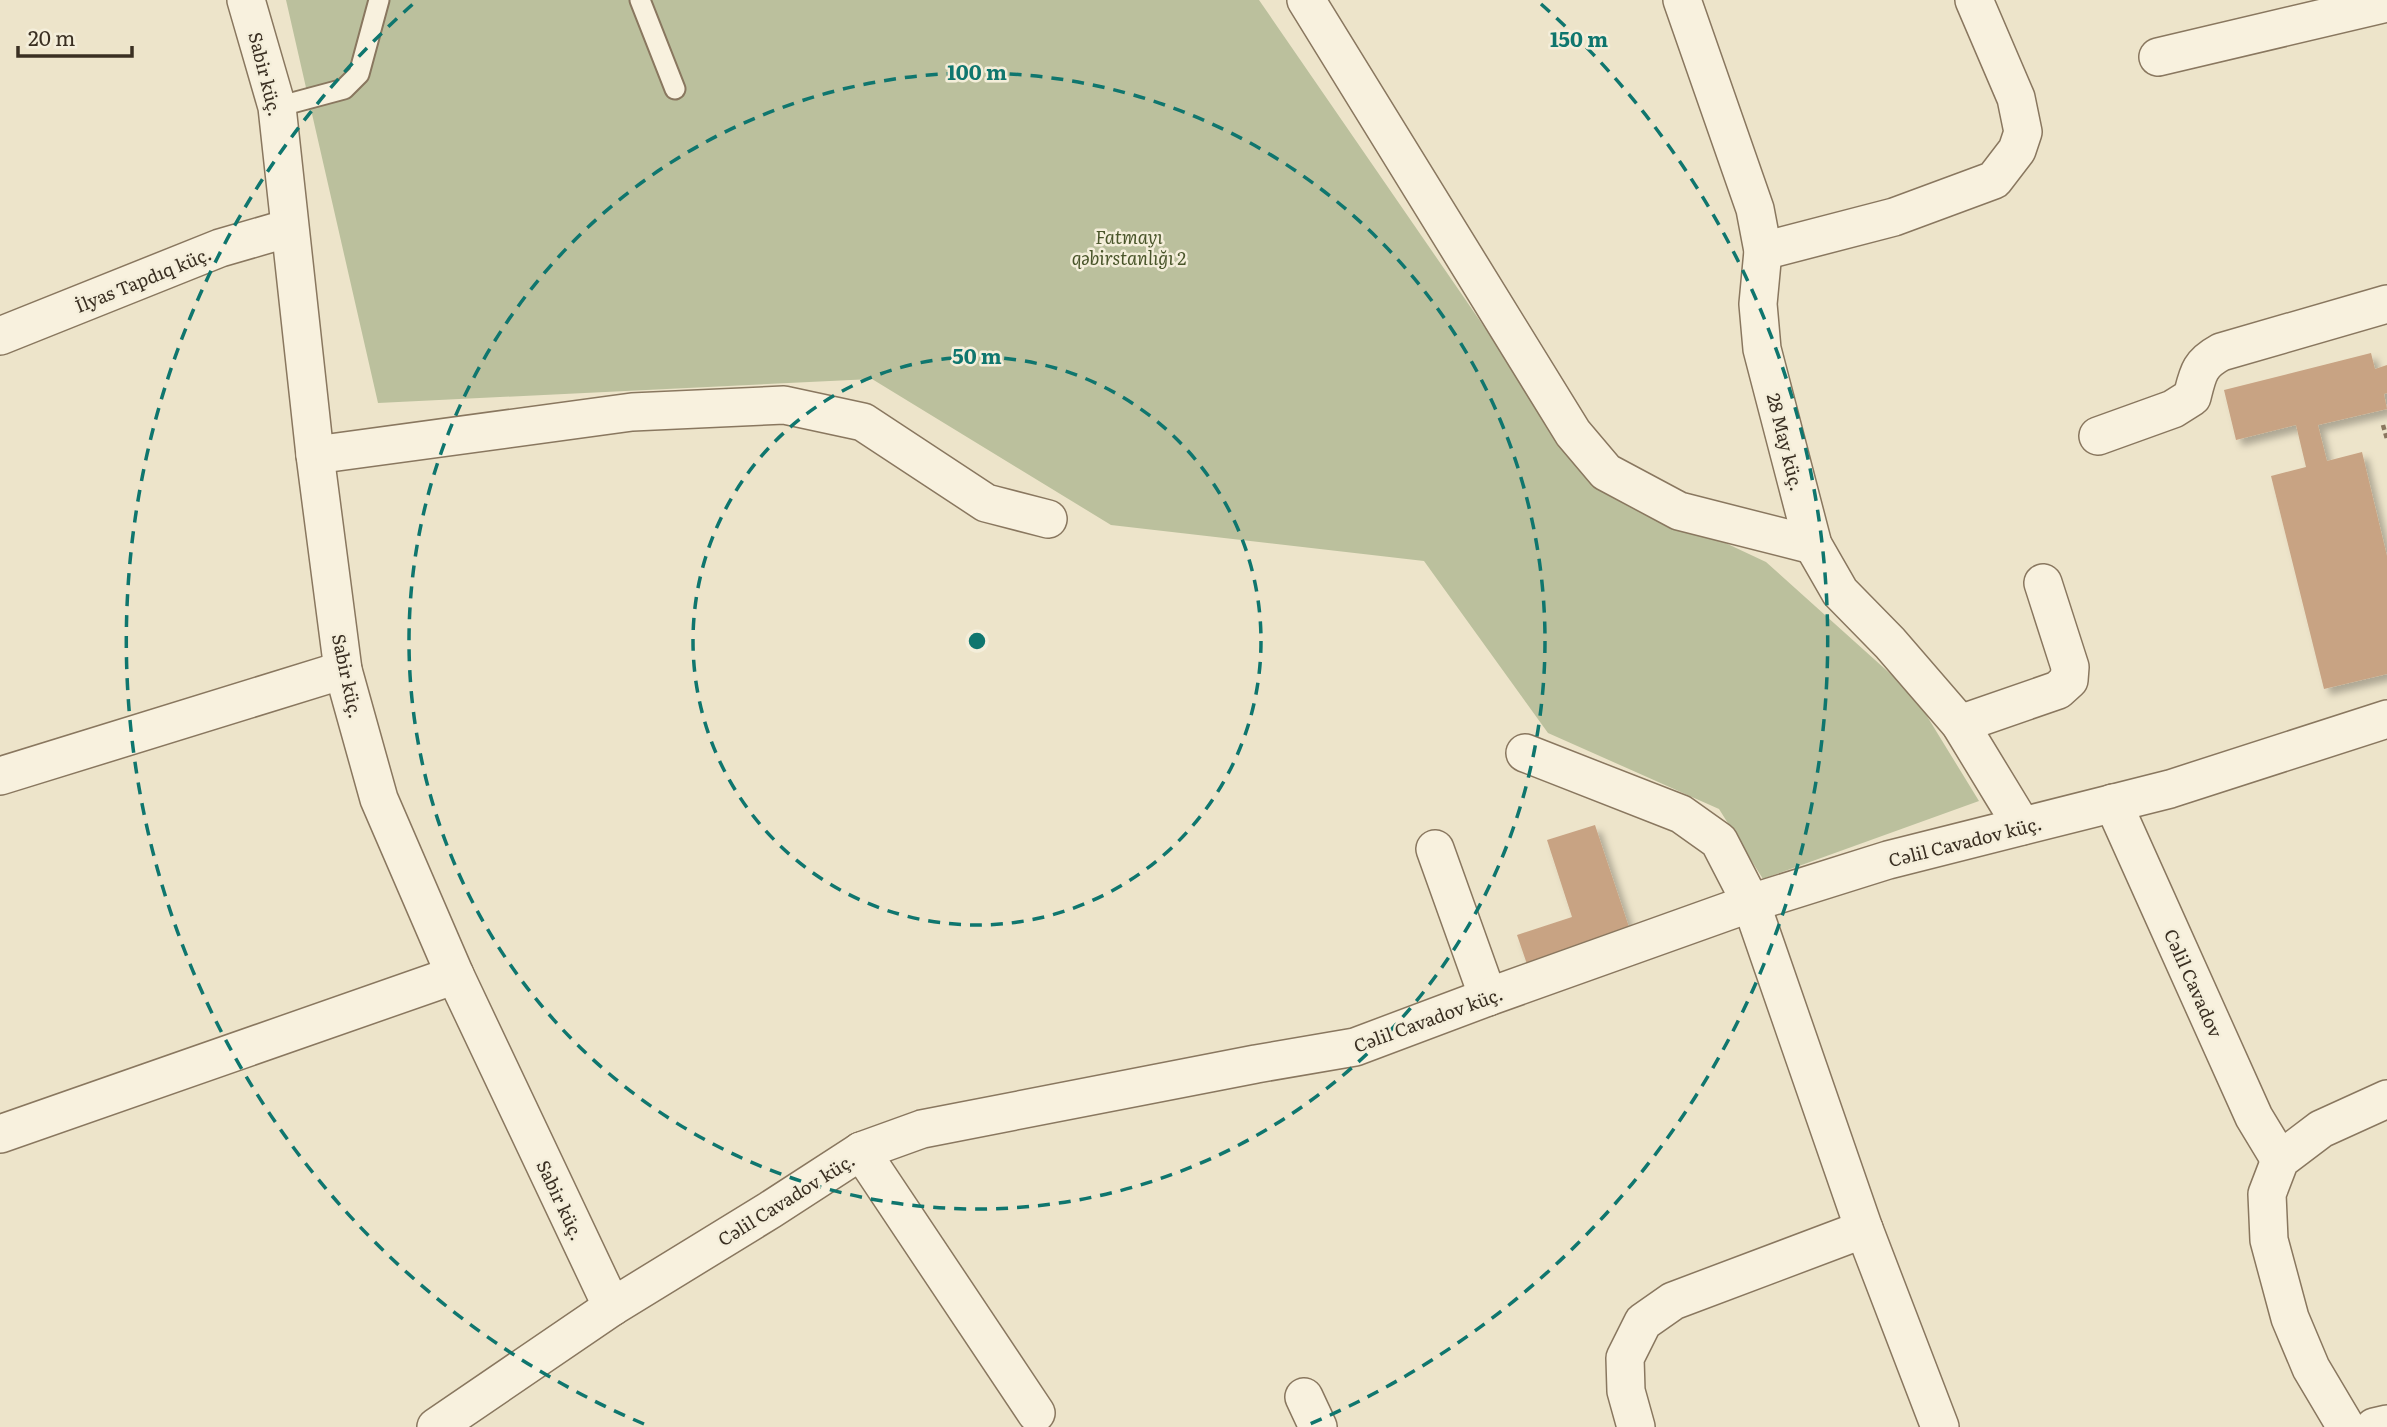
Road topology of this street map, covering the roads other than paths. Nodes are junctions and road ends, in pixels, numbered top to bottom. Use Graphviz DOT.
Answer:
graph roads {
  1 [pos="246,0"];
  2 [pos="379,0"];
  3 [pos="640,0"];
  4 [pos="1306,0"];
  5 [pos="1682,0"];
  6 [pos="1974,0"];
  7 [pos="2387,3"];
  8 [pos="2158,57"];
  9 [pos="676,89"];
  10 [pos="277,107"];
  11 [pos="289,228"];
  12 [pos="1763,251"];
  13 [pos="2387,304"];
  14 [pos="0,336"];
  15 [pos="2098,436"];
  16 [pos="315,455"];
  17 [pos="1048,519"];
  18 [pos="1813,545"];
  19 [pos="2043,583"];
  20 [pos="343,670"];
  21 [pos="2387,719"];
  22 [pos="1960,724"];
  23 [pos="1525,754"];
  24 [pos="0,776"];
  25 [pos="2113,803"];
  26 [pos="2022,826"];
  27 [pos="1435,849"];
  28 [pos="1751,903"];
  29 [pos="454,975"];
  30 [pos="1488,996"];
  31 [pos="2387,1099"];
  32 [pos="0,1134"];
  33 [pos="861,1151"];
  34 [pos="2280,1160"];
  35 [pos="1864,1229"];
  36 [pos="612,1307"];
  37 [pos="1036,1413"];
  38 [pos="2387,1424"];
  39 [pos="436,1427"];
  40 [pos="1636,1427"];
  41 [pos="1940,1427"];
  42 [pos="2346,1427"];
  43 [pos="2374,1427"];
  1 -- 10 [label="street, Sabir küç."];
  2 -- 10 [label="lane"];
  3 -- 9 [label="lane"];
  4 -- 18 [label="street"];
  5 -- 12 [label="street, 28 May küç."];
  6 -- 12 [label="street"];
  7 -- 8 [label="street"];
  10 -- 11 [label="street, Sabir küç."];
  11 -- 14 [label="street, İlyas Tapdıq küç."];
  11 -- 16 [label="street, Sabir küç."];
  12 -- 18 [label="street, 28 May küç."];
  13 -- 15 [label="street"];
  16 -- 17 [label="street"];
  16 -- 20 [label="street, Sabir küç."];
  18 -- 22 [label="street, 28 May küç."];
  19 -- 22 [label="street"];
  20 -- 24 [label="street"];
  20 -- 29 [label="street, Sabir küç."];
  21 -- 25 [label="street, Cəlil Cavadov küç."];
  22 -- 26 [label="street, 28 May küç."];
  23 -- 28 [label="street"];
  25 -- 26 [label="street, Cəlil Cavadov küç."];
  25 -- 34 [label="street, Cəlil Cavadov"];
  26 -- 28 [label="street, Cəlil Cavadov küç."];
  27 -- 30 [label="street"];
  28 -- 30 [label="street, Cəlil Cavadov küç."];
  28 -- 35 [label="street"];
  29 -- 32 [label="street"];
  29 -- 36 [label="street, Sabir küç."];
  30 -- 33 [label="street, Cəlil Cavadov küç."];
  31 -- 34 [label="street"];
  33 -- 36 [label="street, Cəlil Cavadov küç."];
  33 -- 37 [label="street"];
  34 -- 42 [label="street"];
  35 -- 40 [label="street"];
  35 -- 41 [label="street"];
  36 -- 39 [label="street, Cəlil Cavadov küç."];
  38 -- 43 [label="street"];
}
